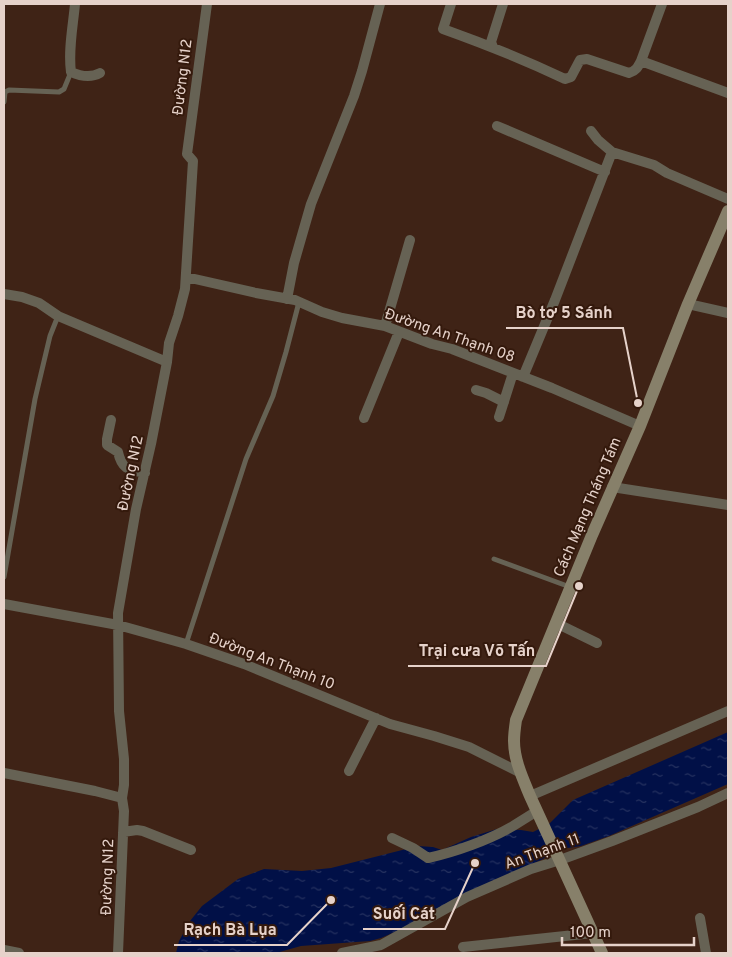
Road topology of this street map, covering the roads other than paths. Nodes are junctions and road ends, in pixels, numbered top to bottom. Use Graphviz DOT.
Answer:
graph roads {
  1 [pos="75,4"];
  2 [pos="207,4"];
  3 [pos="380,4"];
  4 [pos="451,4"];
  5 [pos="503,4"];
  6 [pos="662,4"];
  7 [pos="493,47"];
  8 [pos="641,61"];
  9 [pos="71,72"];
  10 [pos="100,73"];
  11 [pos="728,93"];
  12 [pos="4,102"];
  13 [pos="497,126"];
  14 [pos="591,131"];
  15 [pos="612,152"];
  16 [pos="605,172"];
  17 [pos="728,199"];
  18 [pos="728,210"];
  19 [pos="410,240"];
  20 [pos="186,277"];
  21 [pos="4,294"];
  22 [pos="287,298"];
  23 [pos="300,302"];
  24 [pos="688,304"];
  25 [pos="728,313"];
  26 [pos="58,316"];
  27 [pos="385,326"];
  28 [pos="399,332"];
  29 [pos="167,362"];
  30 [pos="518,375"];
  31 [pos="476,390"];
  32 [pos="504,402"];
  33 [pos="499,417"];
  34 [pos="364,418"];
  35 [pos="111,420"];
  36 [pos="640,426"];
  37 [pos="145,473"];
  38 [pos="612,488"];
  39 [pos="728,506"];
  40 [pos="494,560"];
  41 [pos="4,577"];
  42 [pos="571,588"];
  43 [pos="4,604"];
  44 [pos="556,622"];
  45 [pos="118,624"];
  46 [pos="597,643"];
  47 [pos="186,644"];
  48 [pos="728,711"];
  49 [pos="376,718"];
  50 [pos="349,771"];
  51 [pos="521,773"];
  52 [pos="4,774"];
  53 [pos="728,793"];
  54 [pos="530,796"];
  55 [pos="122,798"];
  56 [pos="539,815"];
  57 [pos="130,831"];
  58 [pos="392,838"];
  59 [pos="191,850"];
  60 [pos="559,858"];
  61 [pos="700,918"];
  62 [pos="593,933"];
  63 [pos="464,947"];
  64 [pos="4,950"];
  65 [pos="19,953"];
  66 [pos="118,953"];
  67 [pos="342,953"];
  68 [pos="602,953"];
  69 [pos="706,953"];
  1 -- 9 [label="street"];
  2 -- 20 [label="street, Đường N12"];
  3 -- 22 [label="street"];
  4 -- 7 [label="street"];
  5 -- 7 [label="street"];
  6 -- 8 [label="street"];
  7 -- 8 [label="street"];
  8 -- 11 [label="street"];
  9 -- 10 [label="street"];
  9 -- 12 [label="lane"];
  13 -- 16 [label="street"];
  14 -- 15 [label="street"];
  15 -- 16 [label="street"];
  15 -- 17 [label="street"];
  16 -- 30 [label="street"];
  18 -- 24 [label="main road, Cách Mạng Tháng Tám"];
  19 -- 27 [label="street"];
  20 -- 22 [label="street, Đường An Thạnh 08"];
  20 -- 29 [label="street, Đường N12"];
  21 -- 26 [label="street"];
  22 -- 23 [label="street, Đường An Thạnh 08"];
  23 -- 27 [label="street, Đường An Thạnh 08"];
  23 -- 47 [label="lane"];
  24 -- 25 [label="street"];
  24 -- 36 [label="main road, Cách Mạng Tháng Tám"];
  26 -- 29 [label="street"];
  26 -- 41 [label="lane"];
  27 -- 28 [label="street, Đường An Thạnh 08"];
  28 -- 30 [label="street, Đường An Thạnh 08"];
  28 -- 34 [label="street"];
  29 -- 37 [label="street, Đường N12"];
  30 -- 32 [label="street"];
  30 -- 36 [label="street, Đường An Thạnh 08"];
  31 -- 32 [label="street"];
  32 -- 33 [label="street"];
  35 -- 37 [label="street"];
  36 -- 38 [label="main road, Cách Mạng Tháng Tám"];
  37 -- 45 [label="street, Đường N12"];
  38 -- 39 [label="street"];
  38 -- 42 [label="main road, Cách Mạng Tháng Tám"];
  40 -- 42 [label="lane"];
  42 -- 44 [label="main road, Cách Mạng Tháng Tám"];
  43 -- 45 [label="street, Đường An Thạnh 10"];
  44 -- 46 [label="street"];
  44 -- 51 [label="main road, Cách Mạng Tháng Tám"];
  45 -- 47 [label="street, Đường An Thạnh 10"];
  45 -- 55 [label="street, Đường N12"];
  47 -- 49 [label="street, Đường An Thạnh 10"];
  48 -- 54 [label="street"];
  49 -- 50 [label="street"];
  49 -- 51 [label="street, Đường An Thạnh 10"];
  51 -- 54 [label="main road, Cách Mạng Tháng Tám"];
  52 -- 55 [label="street"];
  53 -- 60 [label="street, An Thạnh 11"];
  54 -- 56 [label="main road, Cách Mạng Tháng Tám"];
  55 -- 57 [label="street, Đường N12"];
  56 -- 58 [label="street"];
  56 -- 60 [label="main road, Cách Mạng Tháng Tám"];
  57 -- 59 [label="street"];
  57 -- 66 [label="street, Đường N12"];
  60 -- 62 [label="main road"];
  60 -- 67 [label="street, An Thạnh 11"];
  61 -- 69 [label="street"];
  62 -- 63 [label="street"];
  62 -- 68 [label="main road"];
  64 -- 65 [label="street"];
}
